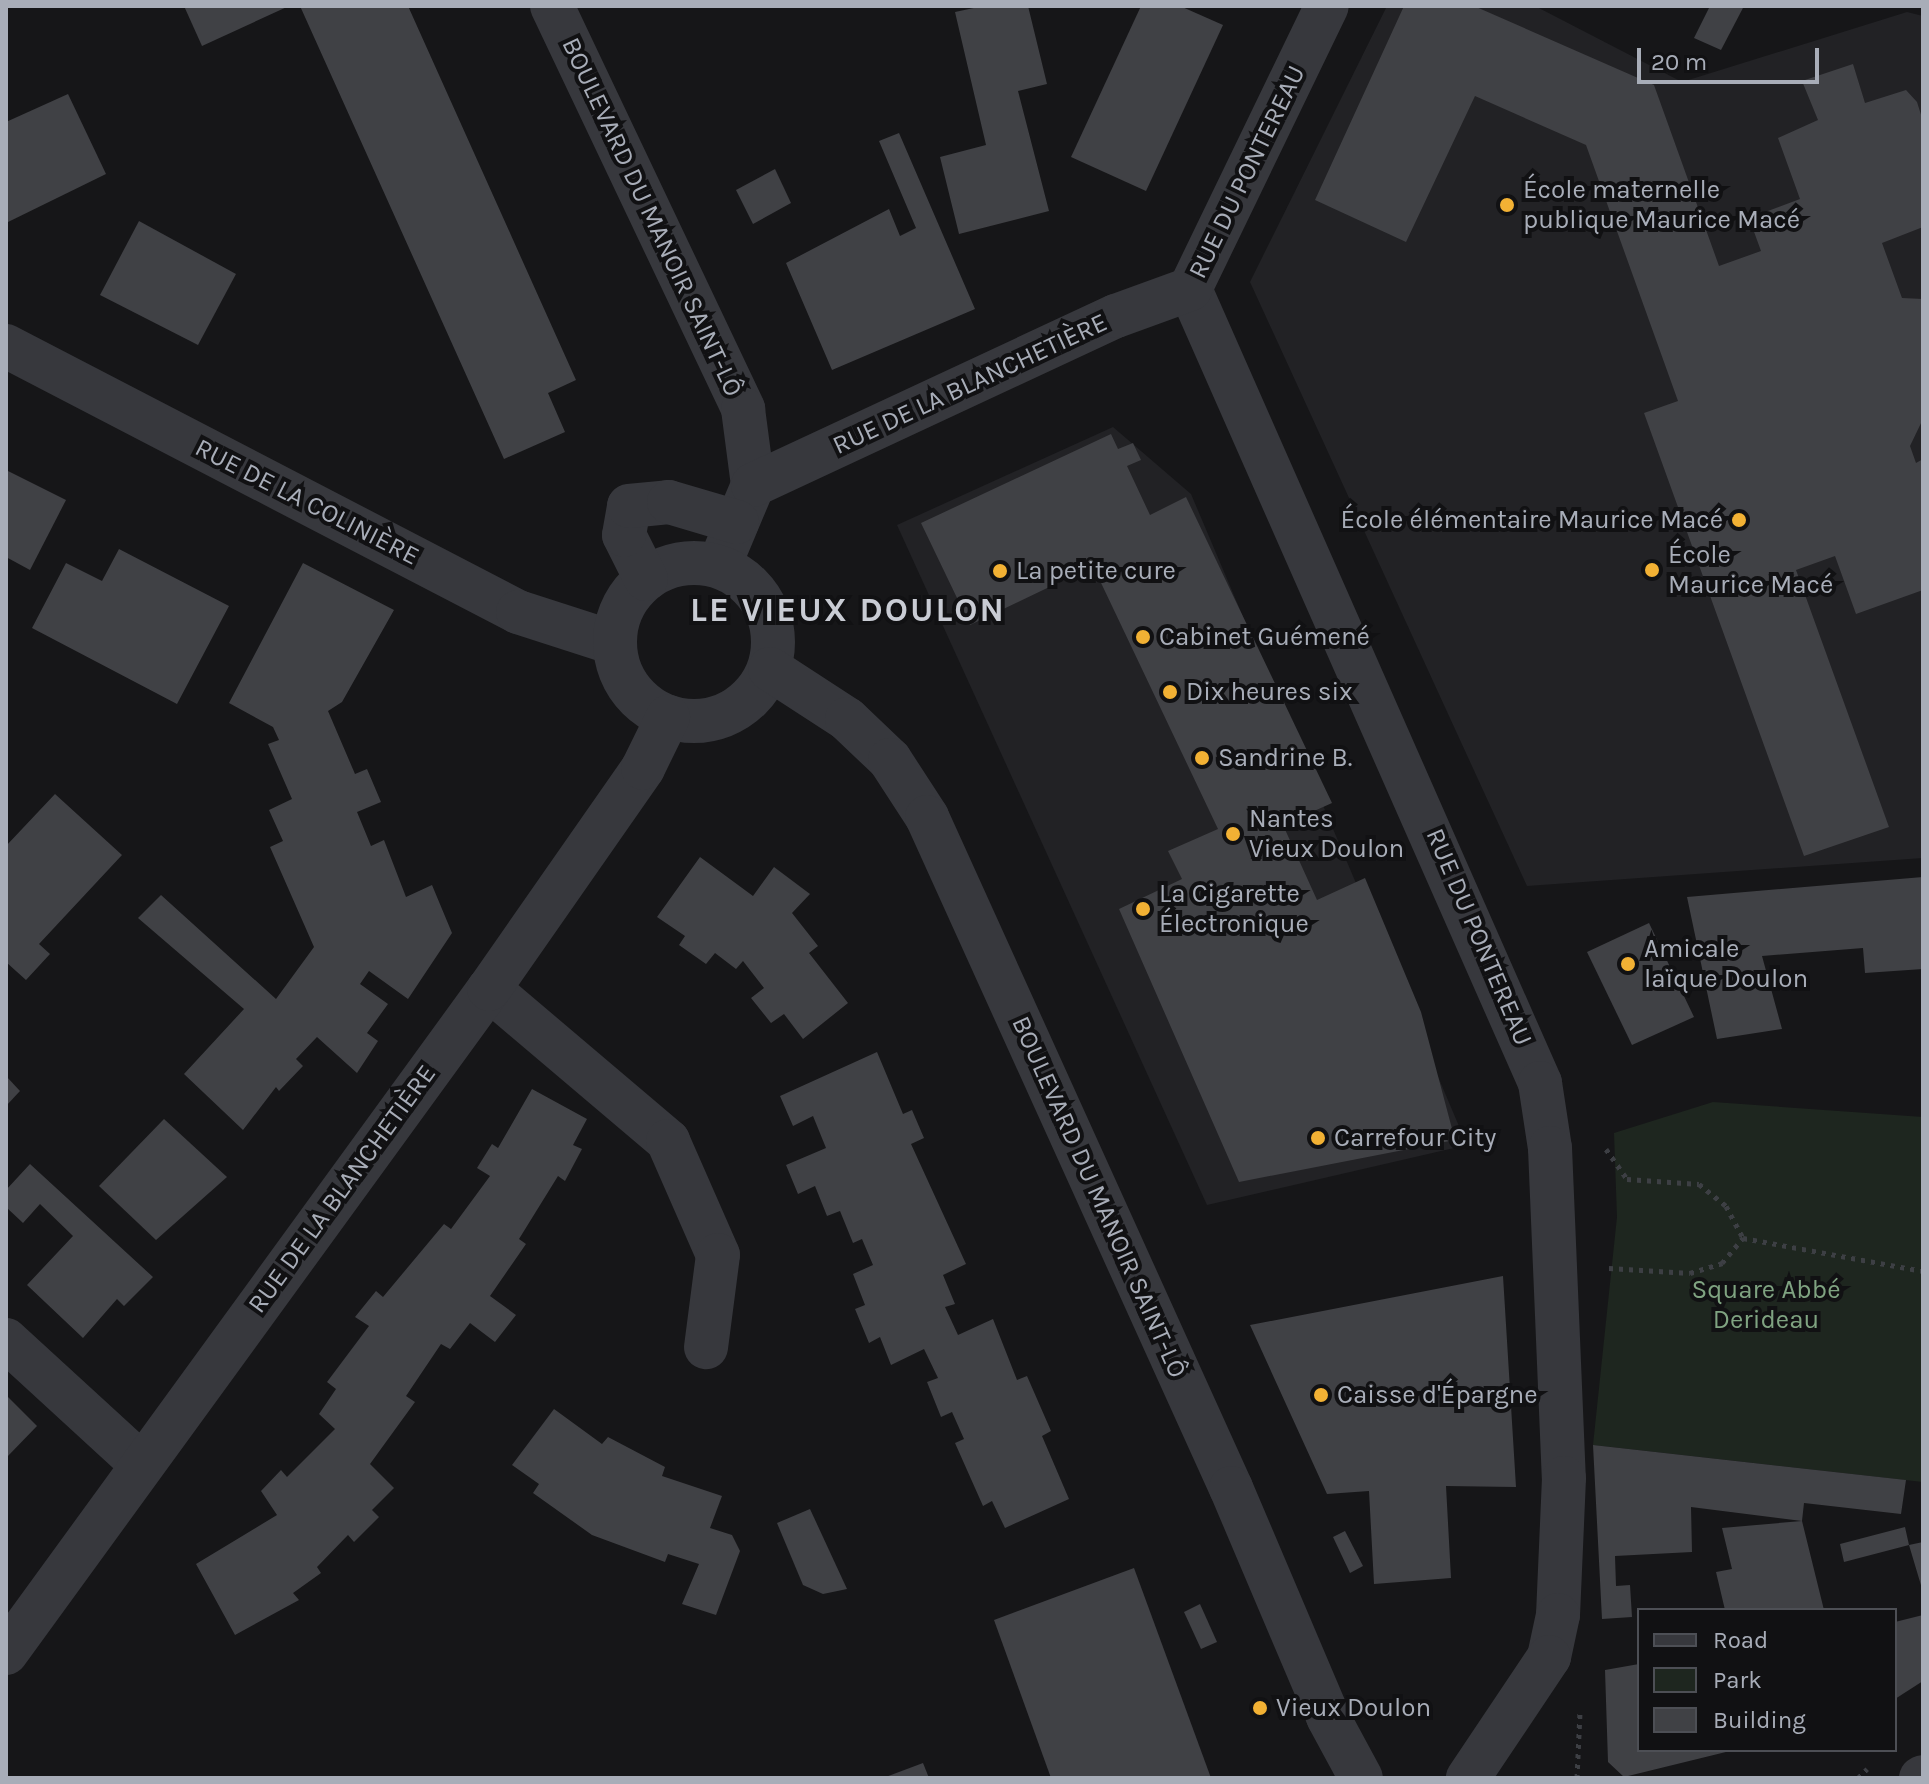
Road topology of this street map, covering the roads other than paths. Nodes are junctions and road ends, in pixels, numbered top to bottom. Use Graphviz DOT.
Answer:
graph roads {
  1 [pos="552,6"];
  2 [pos="1327,6"];
  3 [pos="1190,289"];
  4 [pos="6,346"];
  5 [pos="745,504"];
  6 [pos="719,566"];
  7 [pos="646,579"];
  8 [pos="614,643"];
  9 [pos="770,669"];
  10 [pos="668,717"];
  11 [pos="489,989"];
  12 [pos="6,1340"];
  13 [pos="706,1347"];
  14 [pos="140,1463"];
  15 [pos="6,1653"];
  16 [pos="1361,1778"];
  17 [pos="1468,1778"];
  1 -- 5 [label="street, BOULEVARD DU MANOIR SAINT-LÔ"];
  2 -- 3 [label="street, RUE DU PONTEREAU"];
  3 -- 5 [label="street, RUE DE LA BLANCHETIÈRE"];
  3 -- 17 [label="street, RUE DU PONTEREAU"];
  4 -- 8 [label="street, RUE DE LA COLINIÈRE"];
  5 -- 6 [label="street, BOULEVARD DU MANOIR SAINT-LÔ"];
  5 -- 7 [label="street"];
  6 -- 7 [label="street"];
  6 -- 9 [label="street"];
  7 -- 8 [label="street"];
  8 -- 10 [label="street"];
  9 -- 10 [label="street"];
  9 -- 16 [label="street, BOULEVARD DU MANOIR SAINT-LÔ"];
  10 -- 11 [label="street, RUE DE LA BLANCHETIÈRE"];
  11 -- 13 [label="street"];
  11 -- 14 [label="street, RUE DE LA BLANCHETIÈRE"];
  12 -- 14 [label="street"];
  14 -- 15 [label="street, RUE DE LA BLANCHETIÈRE"];
}
